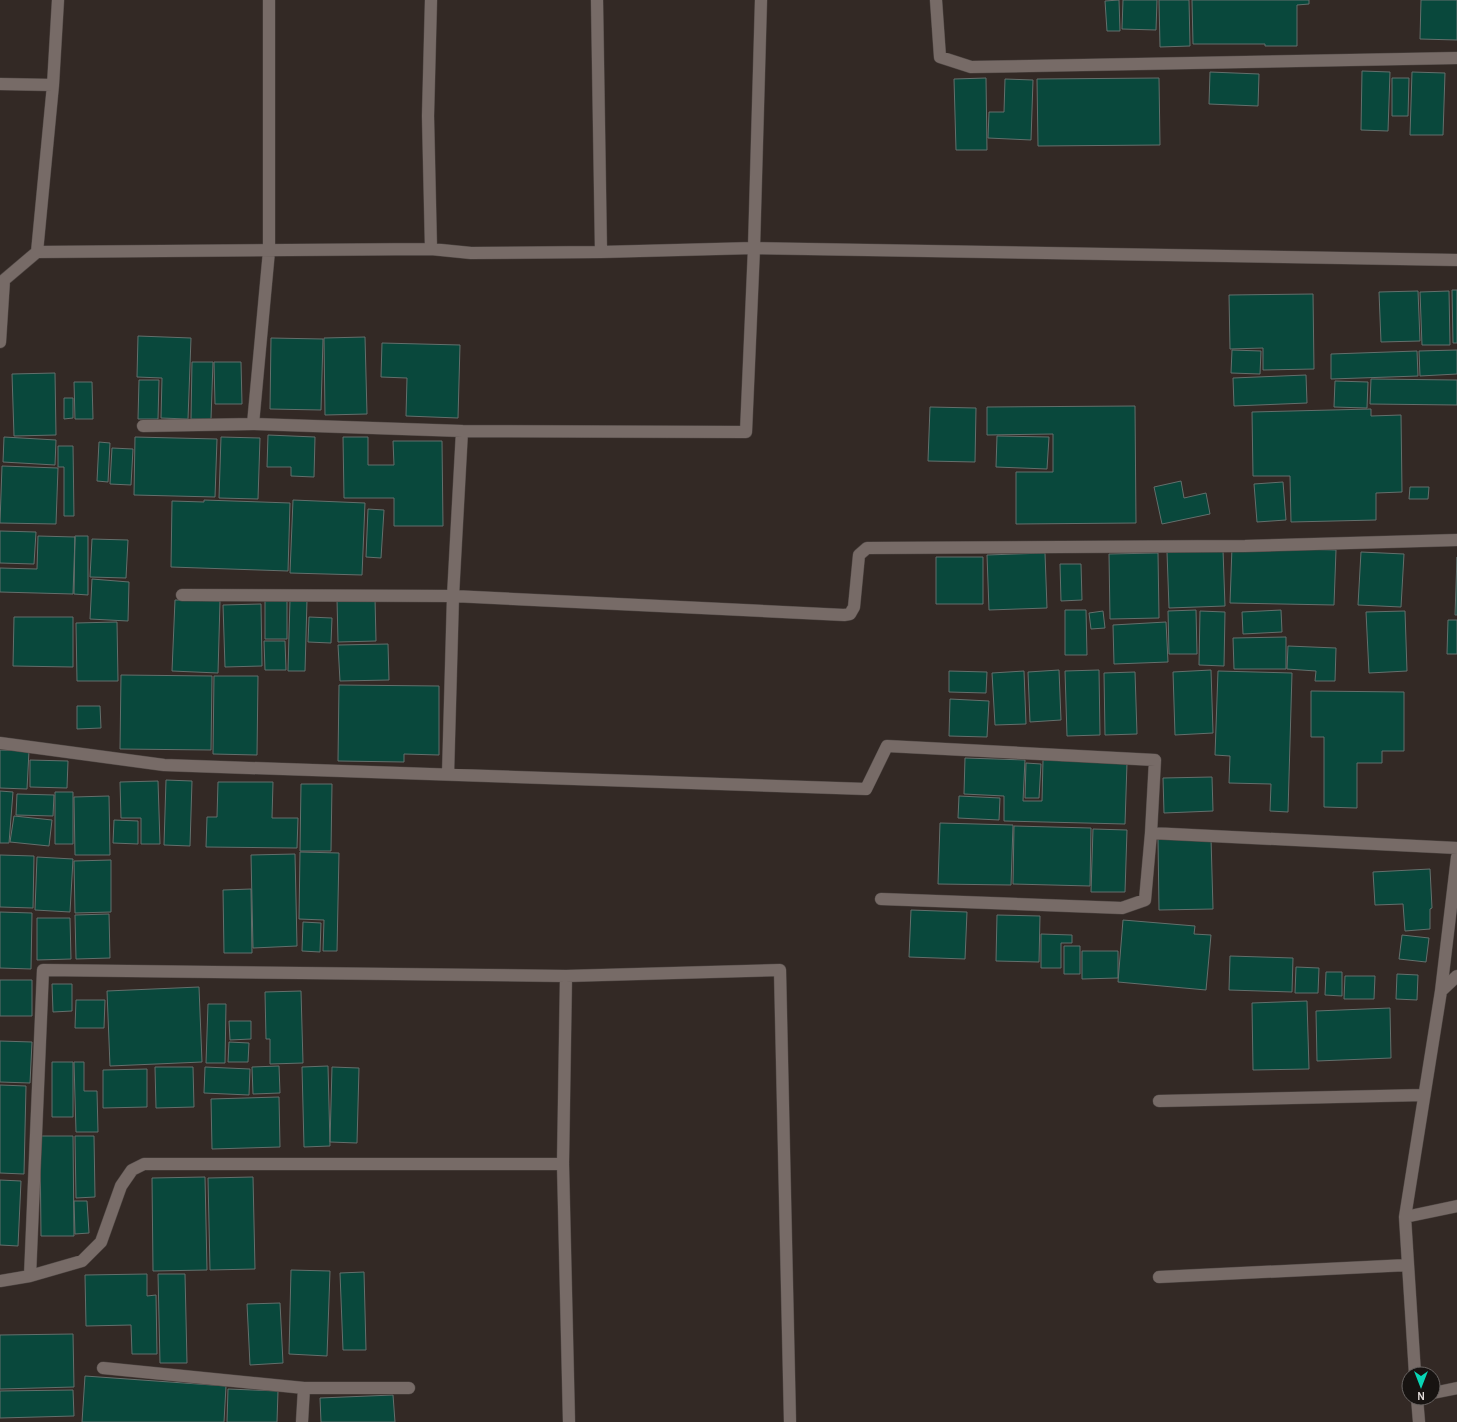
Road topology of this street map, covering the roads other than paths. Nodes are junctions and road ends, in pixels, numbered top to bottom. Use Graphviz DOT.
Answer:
graph roads {
  1 [pos="58,0"];
  2 [pos="270,0"];
  3 [pos="431,0"];
  4 [pos="597,0"];
  5 [pos="761,0"];
  6 [pos="936,0"];
  7 [pos="1457,58"];
  8 [pos="0,84"];
  9 [pos="53,85"];
  10 [pos="754,248"];
  11 [pos="431,249"];
  12 [pos="269,251"];
  13 [pos="37,252"];
  14 [pos="601,252"];
  15 [pos="1457,260"];
  16 [pos="2,279"];
  17 [pos="0,342"];
  18 [pos="253,424"];
  19 [pos="143,426"];
  20 [pos="462,431"];
  21 [pos="1457,540"];
  22 [pos="182,595"];
  23 [pos="454,596"];
  24 [pos="0,743"];
  25 [pos="448,775"];
  26 [pos="1151,833"];
  27 [pos="1457,848"];
  28 [pos="1457,858"];
  29 [pos="881,899"];
  30 [pos="566,976"];
  31 [pos="1457,976"];
  32 [pos="1441,991"];
  33 [pos="1424,1095"];
  34 [pos="1158,1101"];
  35 [pos="563,1164"];
  36 [pos="1457,1206"];
  37 [pos="1405,1217"];
  38 [pos="1408,1265"];
  39 [pos="30,1276"];
  40 [pos="1158,1277"];
  41 [pos="0,1281"];
  42 [pos="1414,1366"];
  43 [pos="103,1368"];
  44 [pos="304,1388"];
  45 [pos="408,1388"];
  46 [pos="1457,1388"];
  47 [pos="1441,1391"];
  48 [pos="1418,1406"];
  49 [pos="302,1422"];
  50 [pos="569,1422"];
  51 [pos="790,1422"];
  52 [pos="1419,1422"];
  1 -- 9 [label="street"];
  2 -- 12 [label="street"];
  3 -- 11 [label="street"];
  4 -- 14 [label="street"];
  5 -- 10 [label="street"];
  6 -- 7 [label="street"];
  8 -- 9 [label="street"];
  9 -- 13 [label="street"];
  10 -- 14 [label="street"];
  10 -- 15 [label="street"];
  10 -- 20 [label="street"];
  11 -- 12 [label="street"];
  11 -- 14 [label="street"];
  12 -- 13 [label="street"];
  12 -- 18 [label="street"];
  13 -- 16 [label="street"];
  16 -- 17 [label="street"];
  18 -- 19 [label="street"];
  18 -- 20 [label="street"];
  20 -- 23 [label="street"];
  21 -- 23 [label="street"];
  22 -- 23 [label="street"];
  23 -- 25 [label="street"];
  24 -- 25 [label="street"];
  25 -- 26 [label="street"];
  26 -- 27 [label="street"];
  26 -- 29 [label="street"];
  28 -- 32 [label="street"];
  30 -- 35 [label="street"];
  30 -- 39 [label="street"];
  30 -- 51 [label="street"];
  31 -- 32 [label="street"];
  32 -- 33 [label="street"];
  33 -- 34 [label="street"];
  33 -- 37 [label="street"];
  35 -- 39 [label="street"];
  35 -- 50 [label="street"];
  36 -- 37 [label="street"];
  37 -- 38 [label="street"];
  38 -- 40 [label="street"];
  38 -- 42 [label="street"];
  39 -- 41 [label="street"];
  43 -- 44 [label="street"];
  44 -- 45 [label="street"];
  44 -- 49 [label="street"];
  46 -- 47 [label="street"];
  48 -- 52 [label="street"];
}
